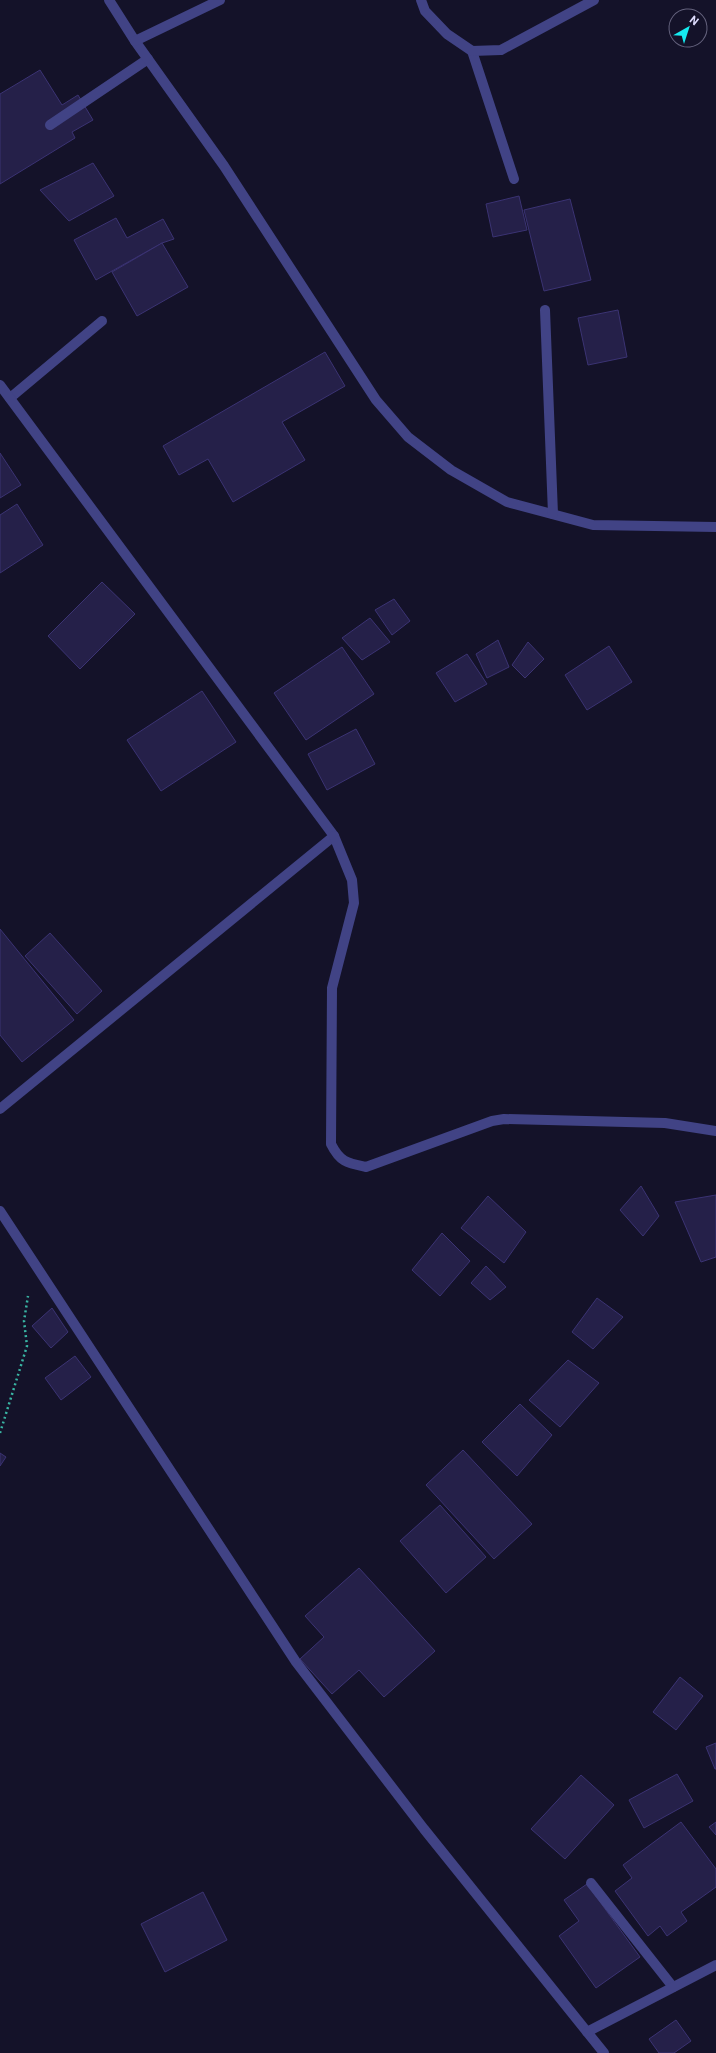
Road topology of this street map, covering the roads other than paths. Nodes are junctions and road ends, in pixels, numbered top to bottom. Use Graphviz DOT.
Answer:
graph roads {
  1 [pos="109,0"];
  2 [pos="220,0"];
  3 [pos="421,0"];
  4 [pos="594,0"];
  5 [pos="135,41"];
  6 [pos="472,50"];
  7 [pos="148,59"];
  8 [pos="50,126"];
  9 [pos="514,179"];
  10 [pos="545,310"];
  11 [pos="102,321"];
  12 [pos="0,385"];
  13 [pos="10,398"];
  14 [pos="553,514"];
  15 [pos="716,527"];
  16 [pos="334,836"];
  17 [pos="0,1109"];
  18 [pos="716,1131"];
  19 [pos="0,1211"];
  20 [pos="591,1883"];
  21 [pos="716,1965"];
  22 [pos="673,1987"];
  23 [pos="587,2032"];
  24 [pos="604,2053"];
  1 -- 5 [label="street"];
  2 -- 5 [label="street"];
  3 -- 6 [label="street"];
  4 -- 6 [label="street"];
  5 -- 7 [label="street"];
  6 -- 9 [label="street"];
  7 -- 8 [label="street"];
  7 -- 14 [label="street"];
  10 -- 14 [label="street"];
  11 -- 13 [label="street"];
  12 -- 13 [label="street"];
  13 -- 16 [label="street"];
  14 -- 15 [label="street"];
  16 -- 17 [label="street"];
  16 -- 18 [label="street"];
  19 -- 23 [label="street"];
  20 -- 22 [label="street"];
  21 -- 22 [label="street"];
  22 -- 23 [label="street"];
  23 -- 24 [label="street"];
}
